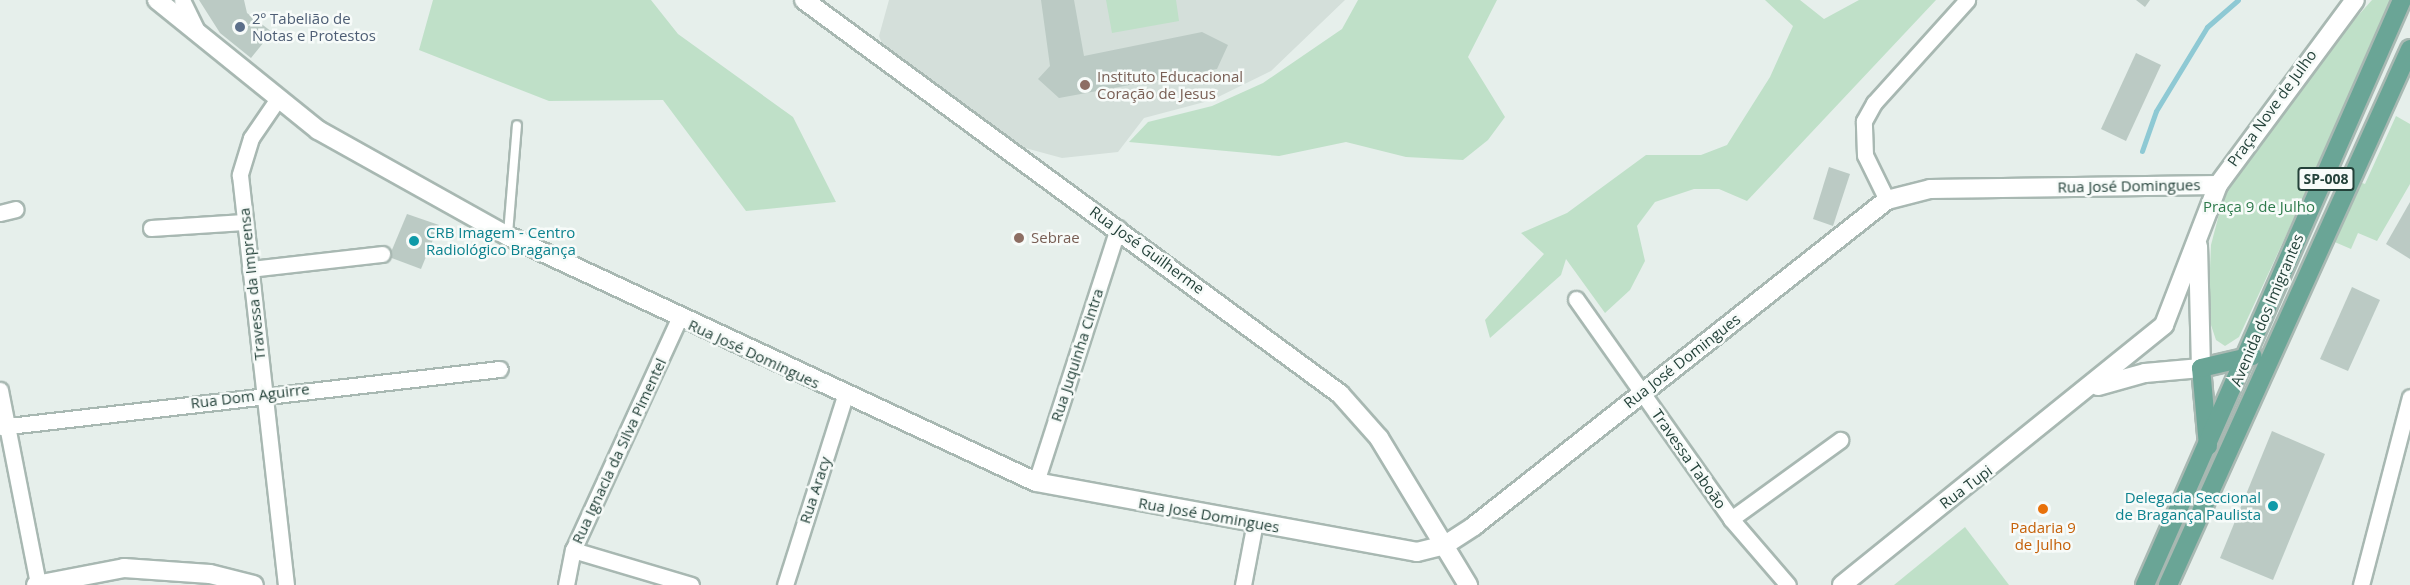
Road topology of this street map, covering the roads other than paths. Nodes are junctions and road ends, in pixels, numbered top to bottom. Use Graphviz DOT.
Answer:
graph roads {
  1 [pos="157,0"];
  2 [pos="182,0"];
  3 [pos="804,0"];
  4 [pos="1967,0"];
  5 [pos="2355,0"];
  6 [pos="2402,0"];
  7 [pos="197,31"];
  8 [pos="2410,49"];
  9 [pos="277,100"];
  10 [pos="517,125"];
  11 [pos="2218,185"];
  12 [pos="1887,200"];
  13 [pos="16,209"];
  14 [pos="0,213"];
  15 [pos="244,222"];
  16 [pos="2199,223"];
  17 [pos="151,228"];
  18 [pos="1119,228"];
  19 [pos="508,236"];
  20 [pos="382,254"];
  21 [pos="250,269"];
  22 [pos="1576,299"];
  23 [pos="679,319"];
  24 [pos="2272,351"];
  25 [pos="2247,357"];
  26 [pos="2201,368"];
  27 [pos="500,369"];
  28 [pos="2090,388"];
  29 [pos="0,390"];
  30 [pos="1642,392"];
  31 [pos="264,394"];
  32 [pos="845,396"];
  33 [pos="2410,397"];
  34 [pos="2410,405"];
  35 [pos="4,426"];
  36 [pos="1840,440"];
  37 [pos="2209,448"];
  38 [pos="1036,482"];
  39 [pos="1731,519"];
  40 [pos="1255,522"];
  41 [pos="1445,545"];
  42 [pos="573,550"];
  43 [pos="37,585"];
  44 [pos="254,585"];
  45 [pos="286,585"];
  46 [pos="566,585"];
  47 [pos="692,585"];
  48 [pos="785,585"];
  49 [pos="1243,585"];
  50 [pos="1468,585"];
  51 [pos="1788,585"];
  52 [pos="1842,585"];
  53 [pos="2145,585"];
  54 [pos="2168,585"];
  55 [pos="2361,585"];
  1 -- 7 [label="street, Rua José Domingues"];
  2 -- 7 [label="street"];
  3 -- 18 [label="street, Rua José Guilherme"];
  4 -- 12 [label="street"];
  5 -- 11 [label="street, Praça Nove de Julho"];
  6 -- 25 [label="main road, Avenida dos Imigrantes / SP-008"];
  7 -- 9 [label="street, Rua José Domingues"];
  8 -- 24 [label="main road, Avenida dos Imigrantes / SP-008"];
  9 -- 15 [label="street, Travessa da Imprensa"];
  9 -- 19 [label="street, Rua José Domingues"];
  10 -- 19 [label="lane"];
  11 -- 12 [label="street, Rua José Domingues"];
  11 -- 16 [label="street, Praça Nove de Julho"];
  12 -- 30 [label="street, Rua José Domingues"];
  13 -- 14 [label="street"];
  15 -- 17 [label="street"];
  15 -- 21 [label="street, Travessa da Imprensa"];
  16 -- 26 [label="street"];
  16 -- 28 [label="street, Rua Tupi"];
  18 -- 38 [label="street, Rua Juquinha Cintra"];
  18 -- 41 [label="street, Rua José Guilherme"];
  19 -- 23 [label="street, Rua José Domingues"];
  20 -- 21 [label="street"];
  21 -- 31 [label="street, Travessa da Imprensa"];
  22 -- 30 [label="street, Travessa Taboão"];
  23 -- 32 [label="street, Rua José Domingues"];
  23 -- 42 [label="street, Rua Ignacia da Silva Pimentel"];
  24 -- 25 [label="main road"];
  24 -- 54 [label="main road, Avenida dos Imigrantes / SP-008"];
  25 -- 26 [label="main road"];
  25 -- 37 [label="main road, Avenida dos Imigrantes / SP-008"];
  26 -- 28 [label="street, Rua Tupi"];
  26 -- 37 [label="main road"];
  27 -- 31 [label="street, Rua Dom Aguirre"];
  28 -- 52 [label="street, Rua Tupi"];
  29 -- 35 [label="street"];
  30 -- 39 [label="street, Travessa Taboão"];
  30 -- 41 [label="street, Rua José Domingues"];
  31 -- 35 [label="street, Rua Dom Aguirre"];
  31 -- 45 [label="street, Travessa da Imprensa"];
  32 -- 38 [label="street, Rua José Domingues"];
  32 -- 48 [label="street, Rua Aracy"];
  33 -- 34 [label="street"];
  34 -- 55 [label="street"];
  35 -- 43 [label="street"];
  36 -- 39 [label="street"];
  37 -- 53 [label="main road, Avenida dos Imigrantes / SP-008"];
  38 -- 40 [label="street, Rua José Domingues"];
  39 -- 51 [label="street, Travessa Taboão"];
  40 -- 41 [label="street, Rua José Domingues"];
  40 -- 49 [label="street"];
  41 -- 50 [label="street, Rua José Guilherme"];
  42 -- 46 [label="street, Rua Ignacia da Silva Pimentel"];
  42 -- 47 [label="street"];
  43 -- 44 [label="street"];
}
